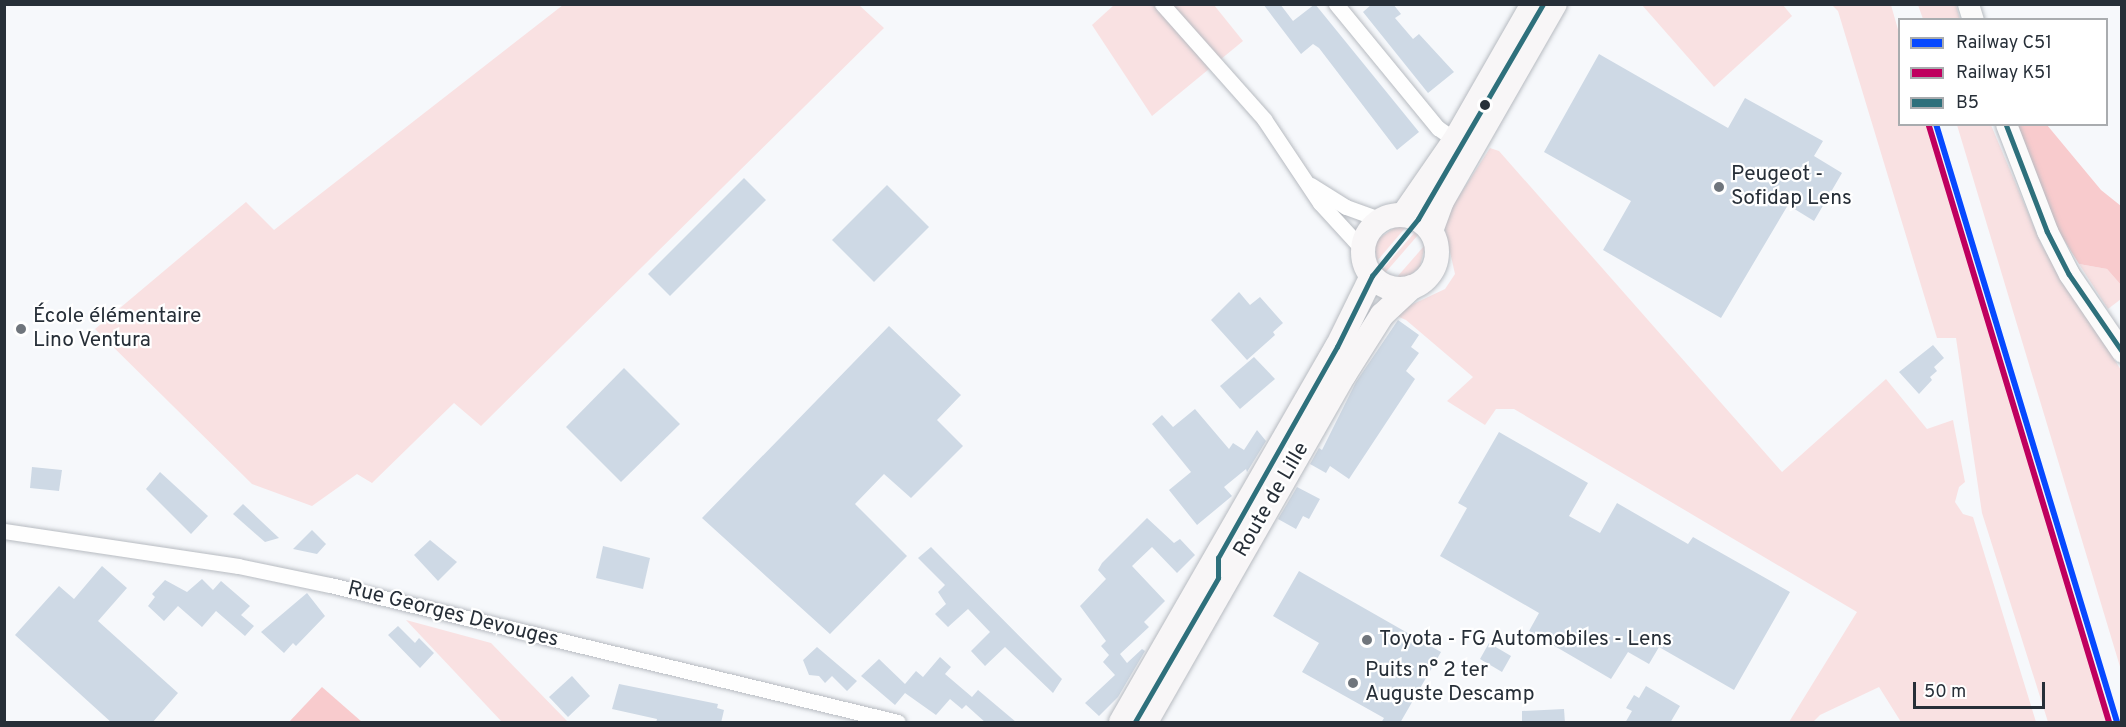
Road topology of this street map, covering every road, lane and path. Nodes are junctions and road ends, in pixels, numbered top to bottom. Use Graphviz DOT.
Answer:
graph roads {
  1 [pos="1162,4"];
  2 [pos="1336,4"];
  3 [pos="1533,4"];
  4 [pos="1556,4"];
  5 [pos="2007,126"];
  6 [pos="1455,140"];
  7 [pos="1303,180"];
  8 [pos="1392,217"];
  9 [pos="1431,231"];
  10 [pos="1363,250"];
  11 [pos="1372,276"];
  12 [pos="1412,287"];
  13 [pos="2121,352"];
  14 [pos="4,531"];
  15 [pos="898,723"];
  16 [pos="1121,723"];
  17 [pos="1146,723"];
  1 -- 7 [label="street"];
  2 -- 6 [label="street"];
  3 -- 6 [label="main road"];
  4 -- 9 [label="main road"];
  5 -- 13 [label="street"];
  6 -- 8 [label="main road"];
  7 -- 8 [label="street"];
  7 -- 10 [label="street"];
  8 -- 9 [label="main road"];
  8 -- 10 [label="main road"];
  9 -- 12 [label="main road"];
  10 -- 11 [label="main road"];
  11 -- 12 [label="main road"];
  11 -- 16 [label="main road, Route de Lille"];
  12 -- 17 [label="main road, Route de Lille"];
  14 -- 15 [label="street, Rue Georges Devouges"];
}
